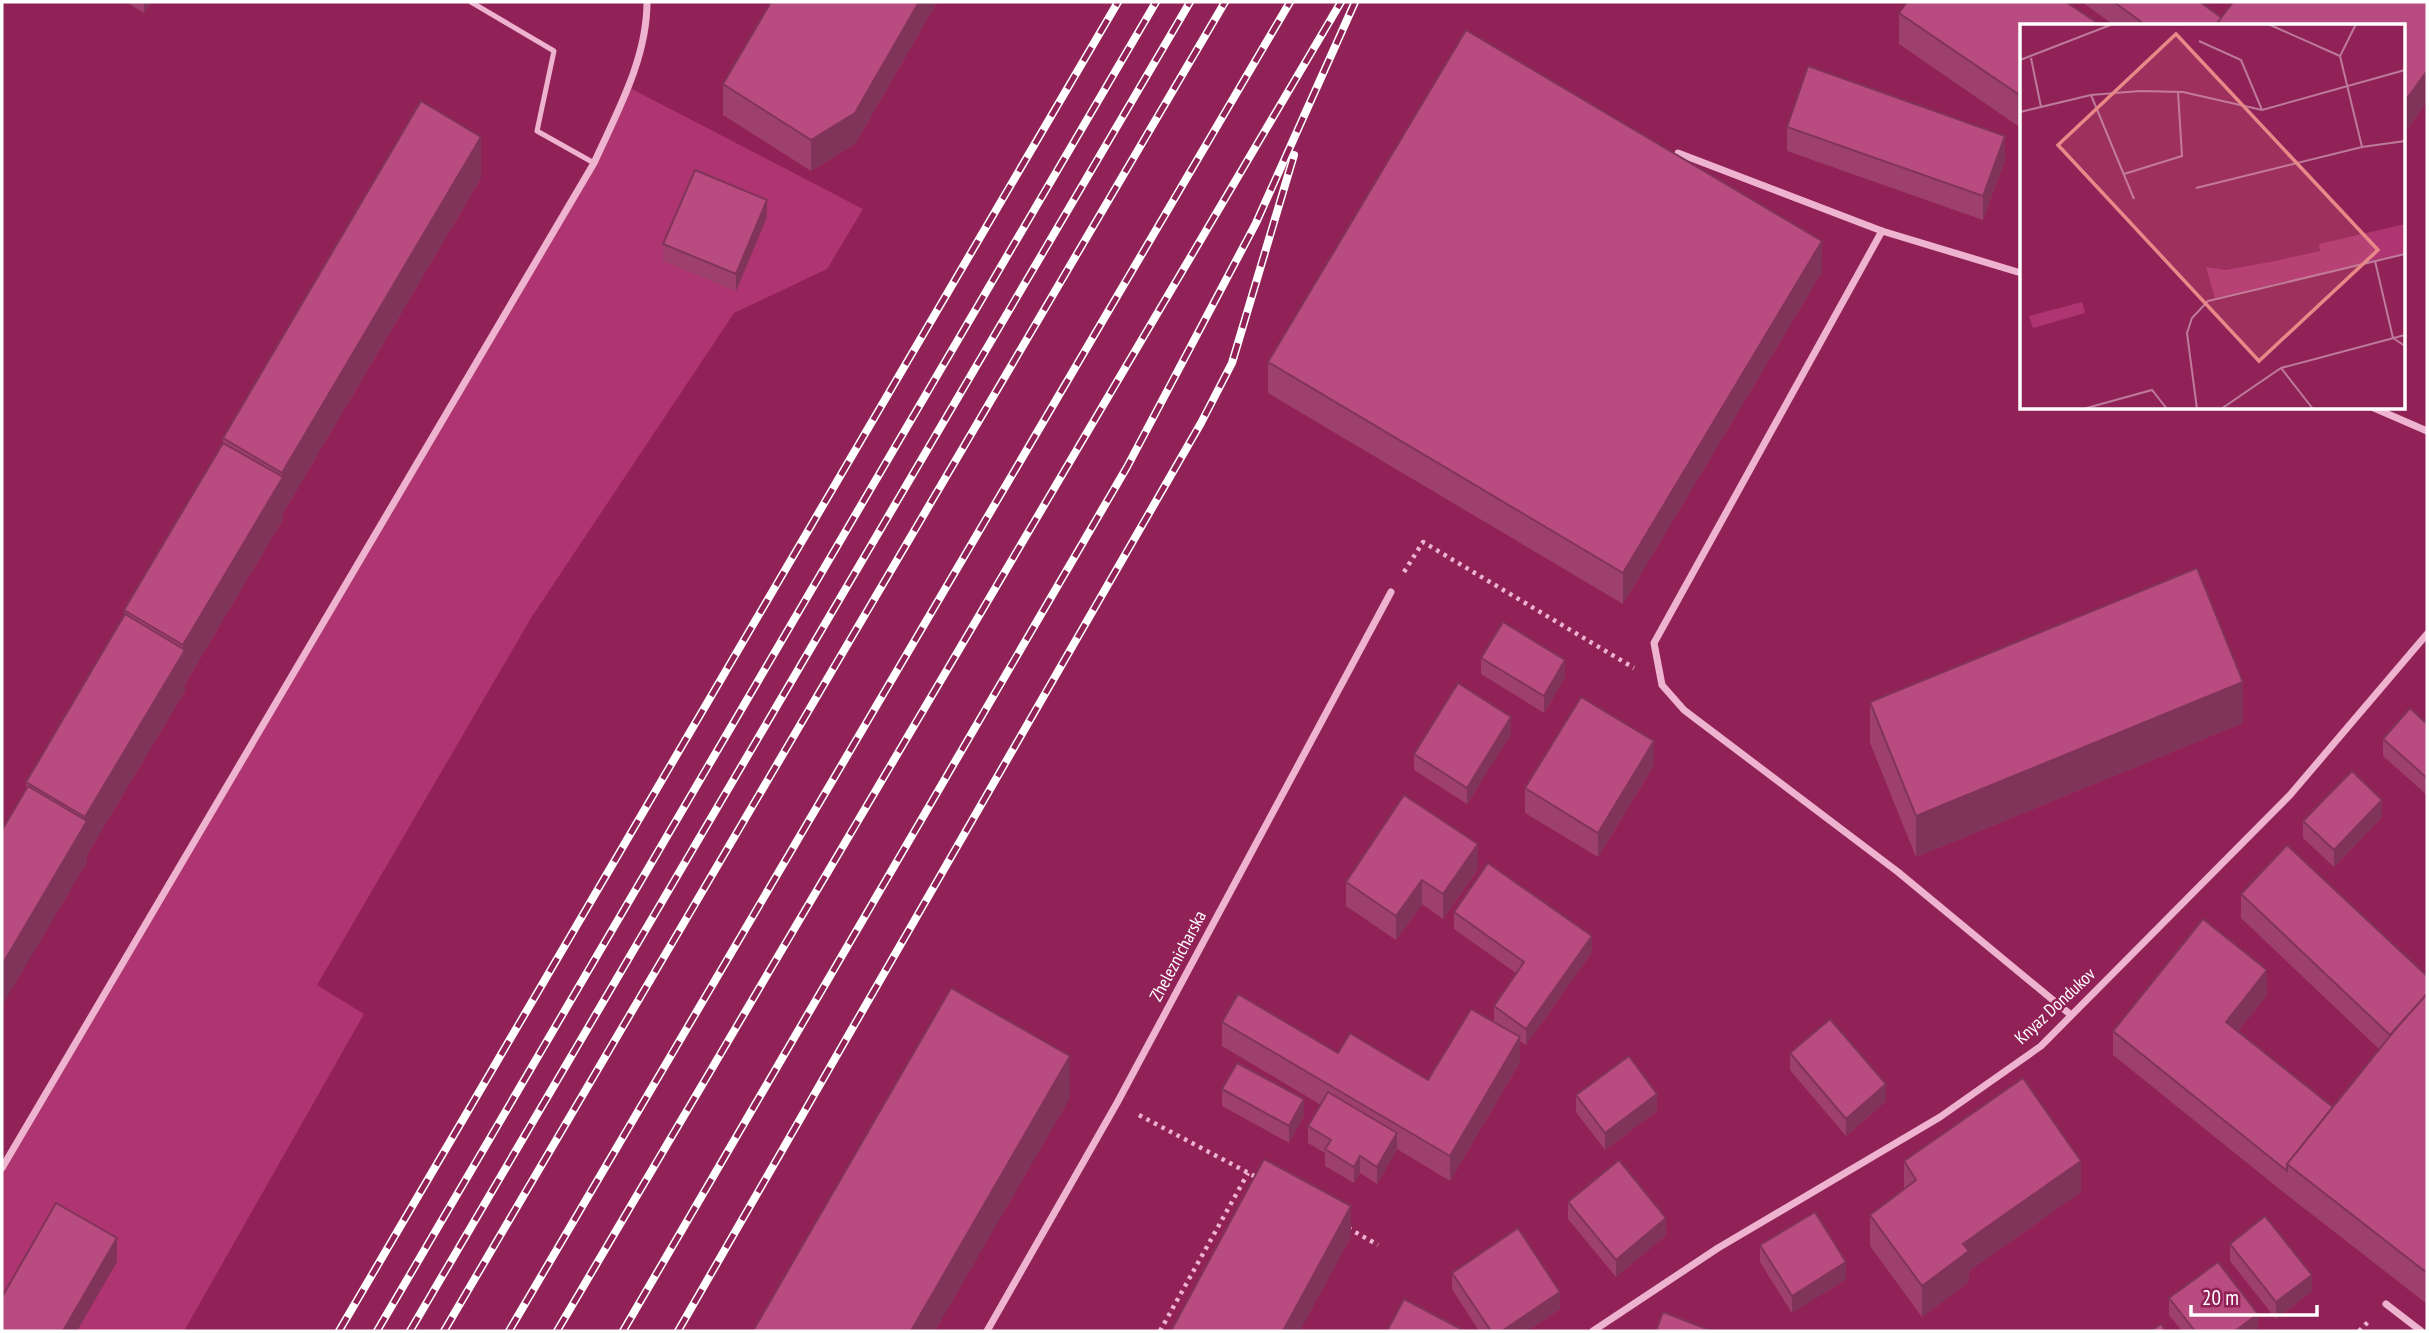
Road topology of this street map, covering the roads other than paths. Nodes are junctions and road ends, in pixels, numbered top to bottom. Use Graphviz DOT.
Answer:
graph roads {
  1 [pos="471,2"];
  2 [pos="648,2"];
  3 [pos="1678,153"];
  4 [pos="594,163"];
  5 [pos="1882,231"];
  6 [pos="2020,273"];
  7 [pos="2379,410"];
  8 [pos="2427,431"];
  9 [pos="1391,592"];
  10 [pos="2427,634"];
  11 [pos="2071,1015"];
  12 [pos="2,1168"];
  13 [pos="2386,1304"];
  14 [pos="987,1331"];
  15 [pos="1592,1331"];
  16 [pos="2421,1331"];
  1 -- 4 [label="lane"];
  2 -- 4 [label="street"];
  3 -- 5 [label="street"];
  4 -- 12 [label="street"];
  5 -- 6 [label="street"];
  5 -- 11 [label="street"];
  7 -- 8 [label="street"];
  9 -- 14 [label="street, Zheleznicharska"];
  10 -- 11 [label="street, Knyaz Dondukov"];
  11 -- 15 [label="street, Knyaz Dondukov"];
  13 -- 16 [label="street"];
}
